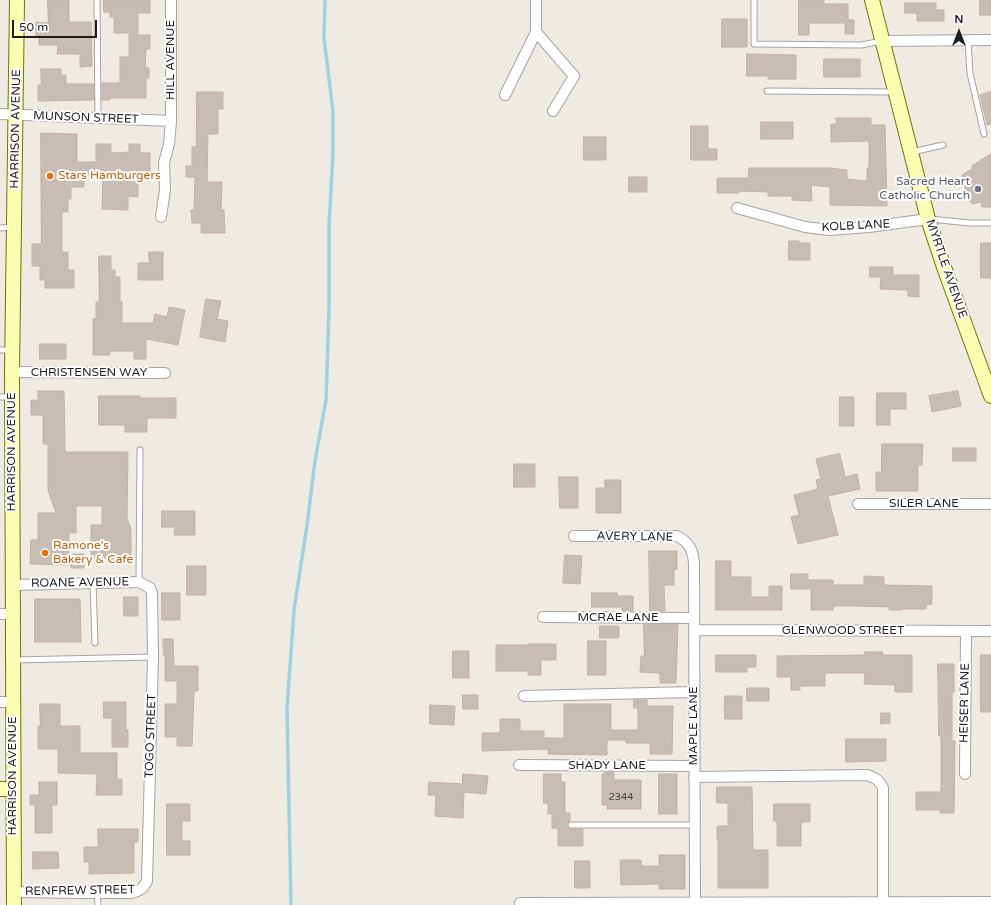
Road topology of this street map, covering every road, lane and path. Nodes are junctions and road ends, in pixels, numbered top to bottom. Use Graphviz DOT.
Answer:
graph roads {
  1 [pos="17,0"];
  2 [pos="97,0"];
  3 [pos="171,0"];
  4 [pos="536,0"];
  5 [pos="754,0"];
  6 [pos="872,0"];
  7 [pos="536,32"];
  8 [pos="968,40"];
  9 [pos="991,40"];
  10 [pos="883,41"];
  11 [pos="767,91"];
  12 [pos="895,92"];
  13 [pos="505,95"];
  14 [pos="553,111"];
  15 [pos="0,114"];
  16 [pos="16,115"];
  17 [pos="98,119"];
  18 [pos="171,121"];
  19 [pos="984,134"];
  20 [pos="943,145"];
  21 [pos="911,152"];
  22 [pos="737,208"];
  23 [pos="161,217"];
  24 [pos="928,219"];
  25 [pos="991,223"];
  26 [pos="14,227"];
  27 [pos="0,228"];
  28 [pos="6,350"];
  29 [pos="12,372"];
  30 [pos="165,373"];
  31 [pos="6,396"];
  32 [pos="991,396"];
  33 [pos="140,450"];
  34 [pos="858,504"];
  35 [pos="991,504"];
  36 [pos="574,536"];
  37 [pos="691,549"];
  38 [pos="93,584"];
  39 [pos="143,584"];
  40 [pos="13,585"];
  41 [pos="6,614"];
  42 [pos="543,617"];
  43 [pos="694,618"];
  44 [pos="694,630"];
  45 [pos="966,631"];
  46 [pos="991,631"];
  47 [pos="95,643"];
  48 [pos="153,658"];
  49 [pos="13,660"];
  50 [pos="694,692"];
  51 [pos="524,696"];
  52 [pos="6,702"];
  53 [pos="519,765"];
  54 [pos="694,766"];
  55 [pos="964,774"];
  56 [pos="694,777"];
  57 [pos="7,789"];
  58 [pos="572,825"];
  59 [pos="694,825"];
  60 [pos="144,887"];
  61 [pos="97,893"];
  62 [pos="14,898"];
  63 [pos="883,902"];
  64 [pos="991,902"];
  65 [pos="520,903"];
  66 [pos="695,904"];
  67 [pos="98,905"];
  1 -- 16 [label="main road, HARRISON AVENUE"];
  2 -- 17 [label="lane"];
  3 -- 18 [label="street, HILL AVENUE"];
  4 -- 7 [label="street"];
  5 -- 10 [label="lane"];
  6 -- 10 [label="main road, MYRTLE AVENUE"];
  7 -- 13 [label="street"];
  7 -- 14 [label="street"];
  8 -- 9 [label="street"];
  8 -- 10 [label="street"];
  8 -- 19 [label="lane"];
  10 -- 12 [label="main road, MYRTLE AVENUE"];
  11 -- 12 [label="lane"];
  12 -- 21 [label="main road, MYRTLE AVENUE"];
  15 -- 16 [label="street, MUNSON STREET"];
  16 -- 17 [label="street, MUNSON STREET"];
  16 -- 26 [label="main road, HARRISON AVENUE"];
  17 -- 18 [label="street, MUNSON STREET"];
  18 -- 23 [label="street, HILL AVENUE"];
  20 -- 21 [label="lane"];
  21 -- 24 [label="main road, MYRTLE AVENUE"];
  22 -- 24 [label="street, KOLB LANE"];
  24 -- 25 [label="lane"];
  24 -- 32 [label="main road, MYRTLE AVENUE"];
  26 -- 27 [label="lane"];
  26 -- 28 [label="main road, HARRISON AVENUE"];
  28 -- 29 [label="main road, HARRISON AVENUE"];
  29 -- 30 [label="street, CHRISTENSEN WAY"];
  29 -- 31 [label="main road, HARRISON AVENUE"];
  31 -- 40 [label="main road, HARRISON AVENUE"];
  33 -- 39 [label="lane"];
  34 -- 35 [label="street, SILER LANE"];
  36 -- 37 [label="street, AVERY LANE"];
  37 -- 43 [label="street, MAPLE LANE"];
  38 -- 39 [label="street, ROANE AVENUE"];
  38 -- 40 [label="street, ROANE AVENUE"];
  38 -- 47 [label="lane"];
  39 -- 48 [label="street, TOGO STREET"];
  40 -- 41 [label="main road, HARRISON AVENUE"];
  41 -- 49 [label="main road, HARRISON AVENUE"];
  42 -- 43 [label="street, MCRAE LANE"];
  43 -- 44 [label="street, MAPLE LANE"];
  44 -- 45 [label="street, GLENWOOD STREET"];
  44 -- 50 [label="street, MAPLE LANE"];
  45 -- 46 [label="street, GLENWOOD STREET"];
  45 -- 55 [label="street, HEISER LANE"];
  48 -- 49 [label="lane"];
  48 -- 60 [label="street, TOGO STREET"];
  49 -- 52 [label="main road, HARRISON AVENUE"];
  50 -- 51 [label="street"];
  50 -- 54 [label="street, MAPLE LANE"];
  52 -- 57 [label="main road, HARRISON AVENUE"];
  53 -- 54 [label="street, SHADY LANE"];
  54 -- 56 [label="street, MAPLE LANE"];
  56 -- 59 [label="street, MAPLE LANE"];
  56 -- 63 [label="street"];
  57 -- 62 [label="main road, HARRISON AVENUE"];
  58 -- 59 [label="lane"];
  59 -- 66 [label="street, MAPLE LANE"];
  60 -- 61 [label="street, RENFREW STREET"];
  61 -- 62 [label="street, RENFREW STREET"];
  61 -- 67 [label="lane"];
  63 -- 64 [label="street"];
  63 -- 66 [label="street"];
  65 -- 66 [label="street"];
}
